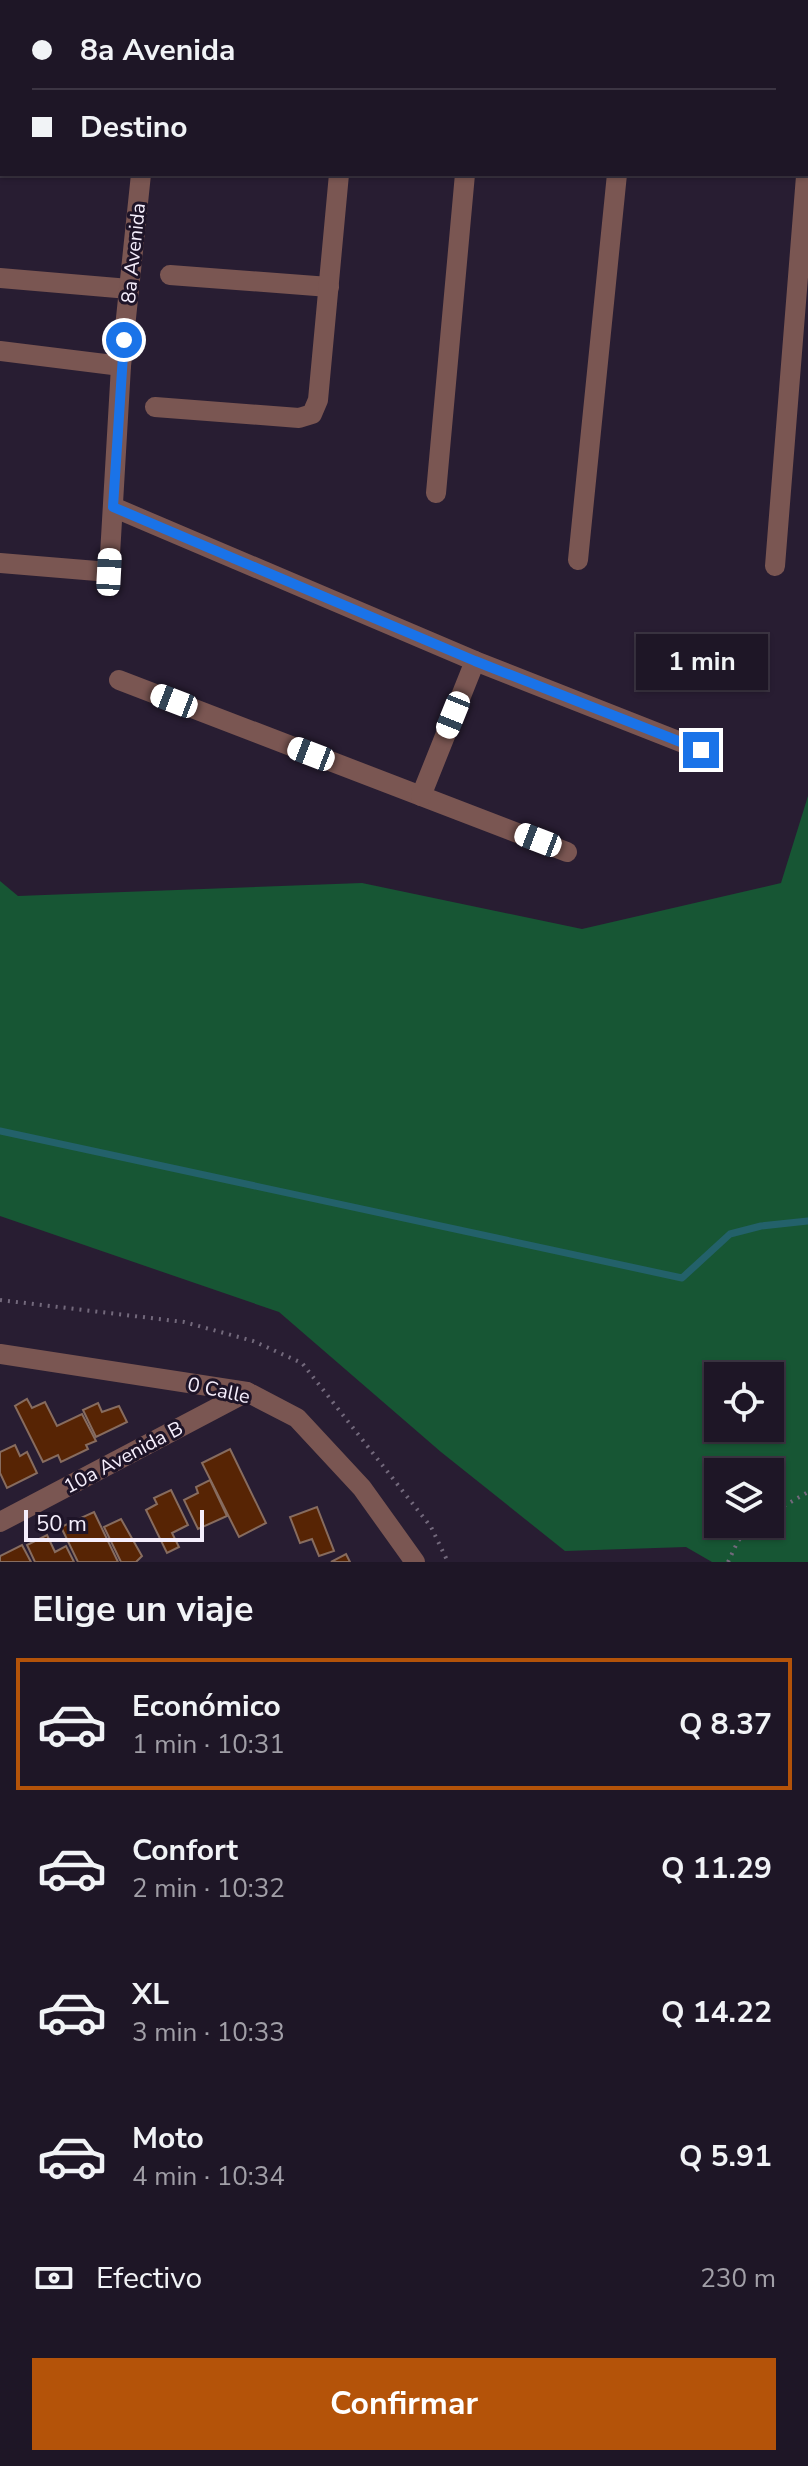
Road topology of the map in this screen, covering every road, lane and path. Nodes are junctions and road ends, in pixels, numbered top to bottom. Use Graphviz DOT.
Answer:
graph roads {
  1 [pos="141,176"];
  2 [pos="339,176"];
  3 [pos="465,176"];
  4 [pos="617,176"];
  5 [pos="807,176"];
  6 [pos="170,275"];
  7 [pos="0,278"];
  8 [pos="329,287"];
  9 [pos="129,289"];
  10 [pos="801,336"];
  11 [pos="0,351"];
  12 [pos="121,366"];
  13 [pos="155,407"];
  14 [pos="436,493"];
  15 [pos="113,507"];
  16 [pos="578,560"];
  17 [pos="0,563"];
  18 [pos="775,566"];
  19 [pos="475,661"];
  20 [pos="119,680"];
  21 [pos="701,750"];
  22 [pos="421,796"];
  23 [pos="567,852"];
  24 [pos="0,1354"];
  25 [pos="247,1392"];
  26 [pos="808,1492"];
  27 [pos="784,1506"];
  28 [pos="0,1522"];
  29 [pos="741,1538"];
  30 [pos="415,1562"];
  31 [pos="728,1562"];
  1 -- 9 [label="street, 8a Avenida"];
  2 -- 8 [label="street"];
  3 -- 14 [label="street"];
  4 -- 16 [label="street"];
  5 -- 10 [label="street"];
  6 -- 8 [label="street"];
  7 -- 9 [label="street"];
  8 -- 13 [label="street"];
  9 -- 12 [label="street, 8a Avenida"];
  10 -- 18 [label="street"];
  11 -- 12 [label="street"];
  12 -- 15 [label="street, 8a Avenida"];
  15 -- 17 [label="street, 8a Avenida"];
  15 -- 19 [label="street"];
  19 -- 21 [label="street"];
  19 -- 22 [label="street"];
  20 -- 22 [label="street"];
  22 -- 23 [label="street"];
  24 -- 25 [label="street, 0 Calle"];
  25 -- 28 [label="street, 10a Avenida B"];
  25 -- 30 [label="street, 0 Calle"];
  26 -- 27 [label="path"];
  29 -- 31 [label="path"];
}
